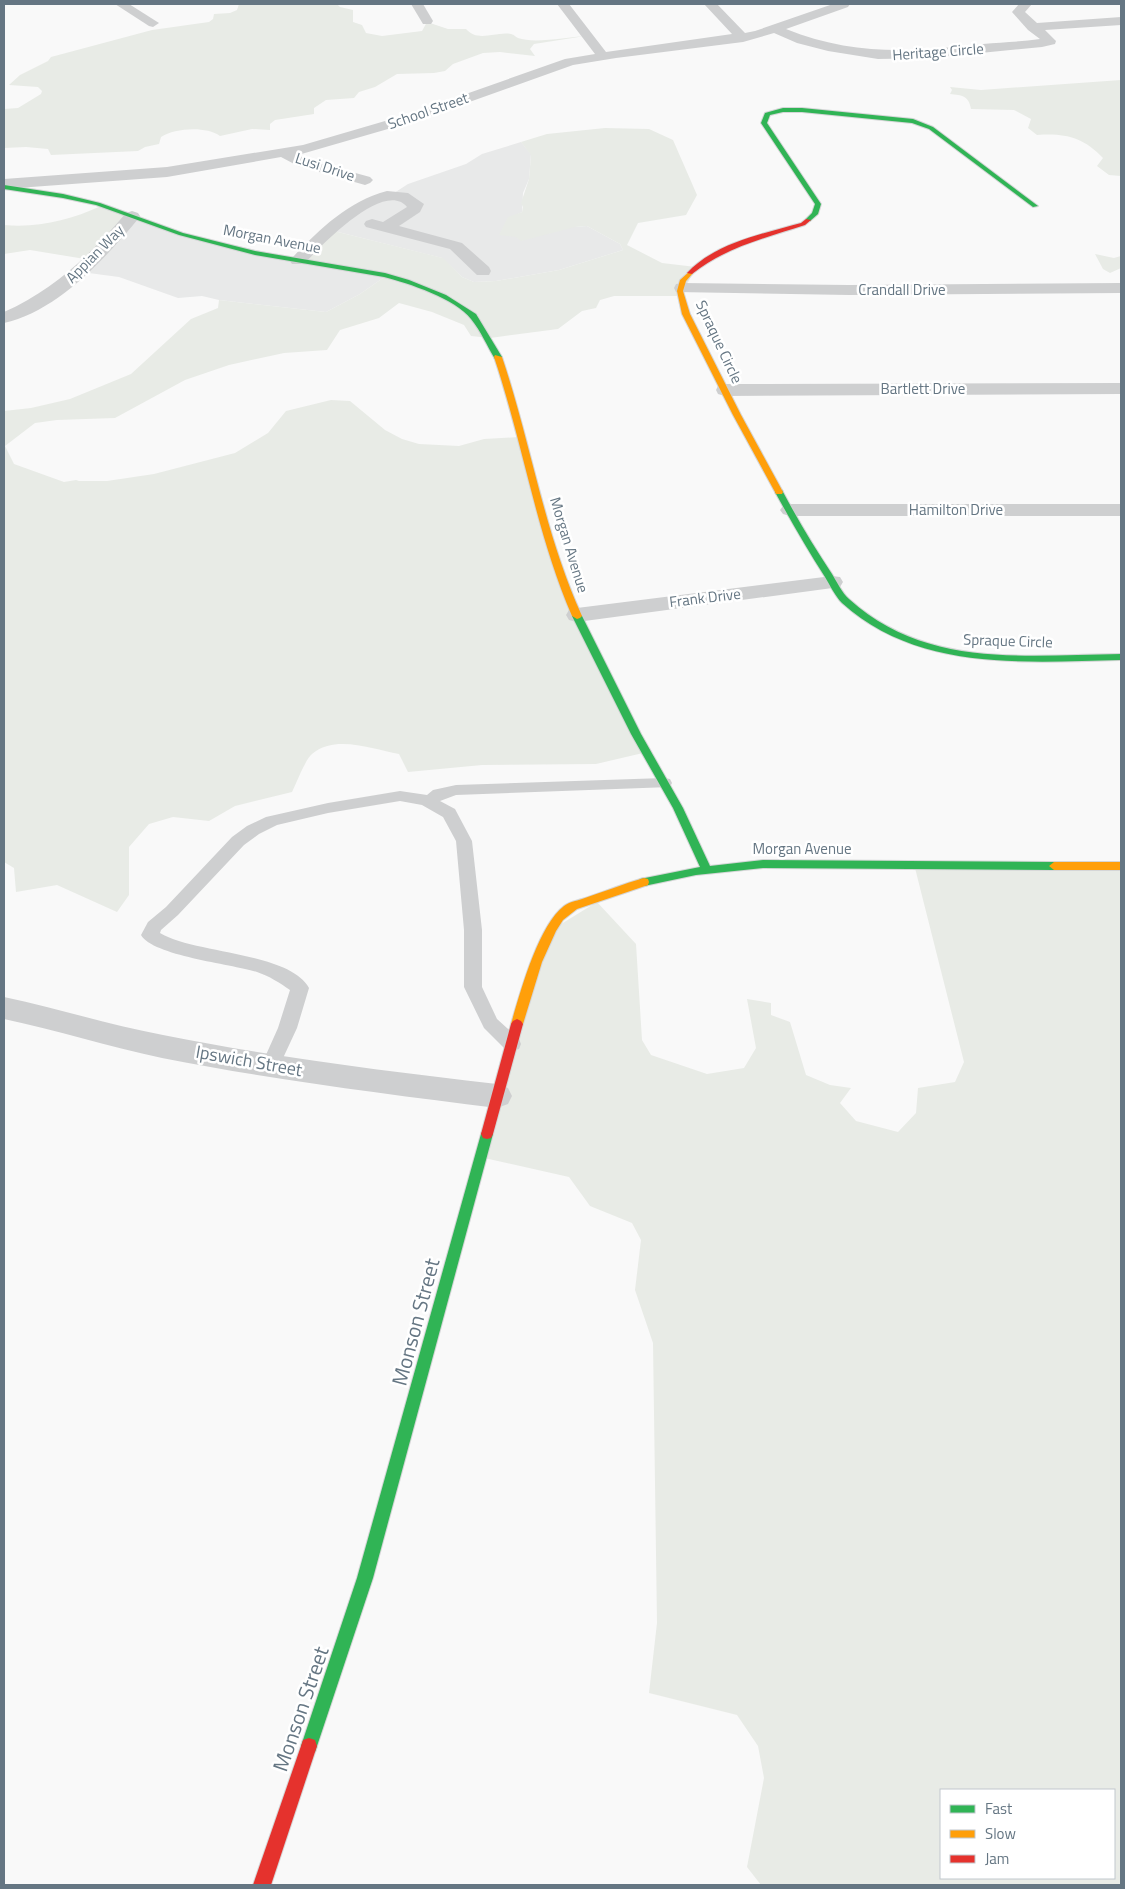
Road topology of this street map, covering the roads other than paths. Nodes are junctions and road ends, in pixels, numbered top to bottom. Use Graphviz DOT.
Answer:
graph roads {
  1 [pos="121,4"];
  2 [pos="417,4"];
  3 [pos="563,4"];
  4 [pos="710,4"];
  5 [pos="844,4"];
  6 [pos="1026,4"];
  7 [pos="427,21"];
  8 [pos="1121,21"];
  9 [pos="153,23"];
  10 [pos="1032,26"];
  11 [pos="775,30"];
  12 [pos="743,38"];
  13 [pos="603,56"];
  14 [pos="285,154"];
  15 [pos="365,180"];
  16 [pos="4,185"];
  17 [pos="1035,206"];
  18 [pos="132,216"];
  19 [pos="345,216"];
  20 [pos="385,228"];
  21 [pos="298,261"];
  22 [pos="483,271"];
  23 [pos="1110,272"];
  24 [pos="682,288"];
  25 [pos="1121,288"];
  26 [pos="4,318"];
  27 [pos="1121,389"];
  28 [pos="724,390"];
  29 [pos="790,510"];
  30 [pos="1121,510"];
  31 [pos="832,582"];
  32 [pos="577,614"];
  33 [pos="1121,657"];
  34 [pos="664,783"];
  35 [pos="429,801"];
  36 [pos="1121,866"];
  37 [pos="706,868"];
  38 [pos="4,1008"];
  39 [pos="512,1044"];
  40 [pos="270,1066"];
  41 [pos="497,1096"];
  42 [pos="262,1885"];
  1 -- 9 [label="street"];
  2 -- 7 [label="street"];
  3 -- 13 [label="street"];
  4 -- 12 [label="street"];
  5 -- 11 [label="street, School Street"];
  6 -- 10 [label="street, Heritage Circle"];
  8 -- 10 [label="street"];
  10 -- 11 [label="street, Heritage Circle"];
  11 -- 12 [label="street, School Street"];
  12 -- 13 [label="street, School Street"];
  13 -- 14 [label="street, School Street"];
  14 -- 15 [label="street, Lusi Drive"];
  14 -- 16 [label="street, School Street"];
  16 -- 18 [label="street, Morgan Avenue"];
  17 -- 24 [label="street, Spraque Circle"];
  18 -- 21 [label="street, Morgan Avenue"];
  18 -- 26 [label="street, Appian Way"];
  19 -- 20 [label="street"];
  19 -- 20 [label="street"];
  19 -- 21 [label="street"];
  20 -- 22 [label="street"];
  21 -- 32 [label="street, Morgan Avenue"];
  23 -- 25 [label="street"];
  24 -- 25 [label="street, Crandall Drive"];
  24 -- 28 [label="street, Spraque Circle"];
  27 -- 28 [label="street, Bartlett Drive"];
  28 -- 29 [label="street, Spraque Circle"];
  29 -- 30 [label="street, Hamilton Drive"];
  29 -- 31 [label="street, Spraque Circle"];
  31 -- 32 [label="street, Frank Drive"];
  31 -- 33 [label="street, Spraque Circle"];
  32 -- 34 [label="street, Morgan Avenue"];
  34 -- 35 [label="lane"];
  34 -- 37 [label="street, Morgan Avenue"];
  35 -- 39 [label="lane"];
  35 -- 40 [label="lane"];
  36 -- 37 [label="street, Morgan Avenue"];
  37 -- 39 [label="street, Monson Street"];
  38 -- 40 [label="street, Ipswich Street"];
  39 -- 41 [label="street, Monson Street"];
  40 -- 41 [label="street, Ipswich Street"];
  41 -- 42 [label="street, Monson Street"];
}
